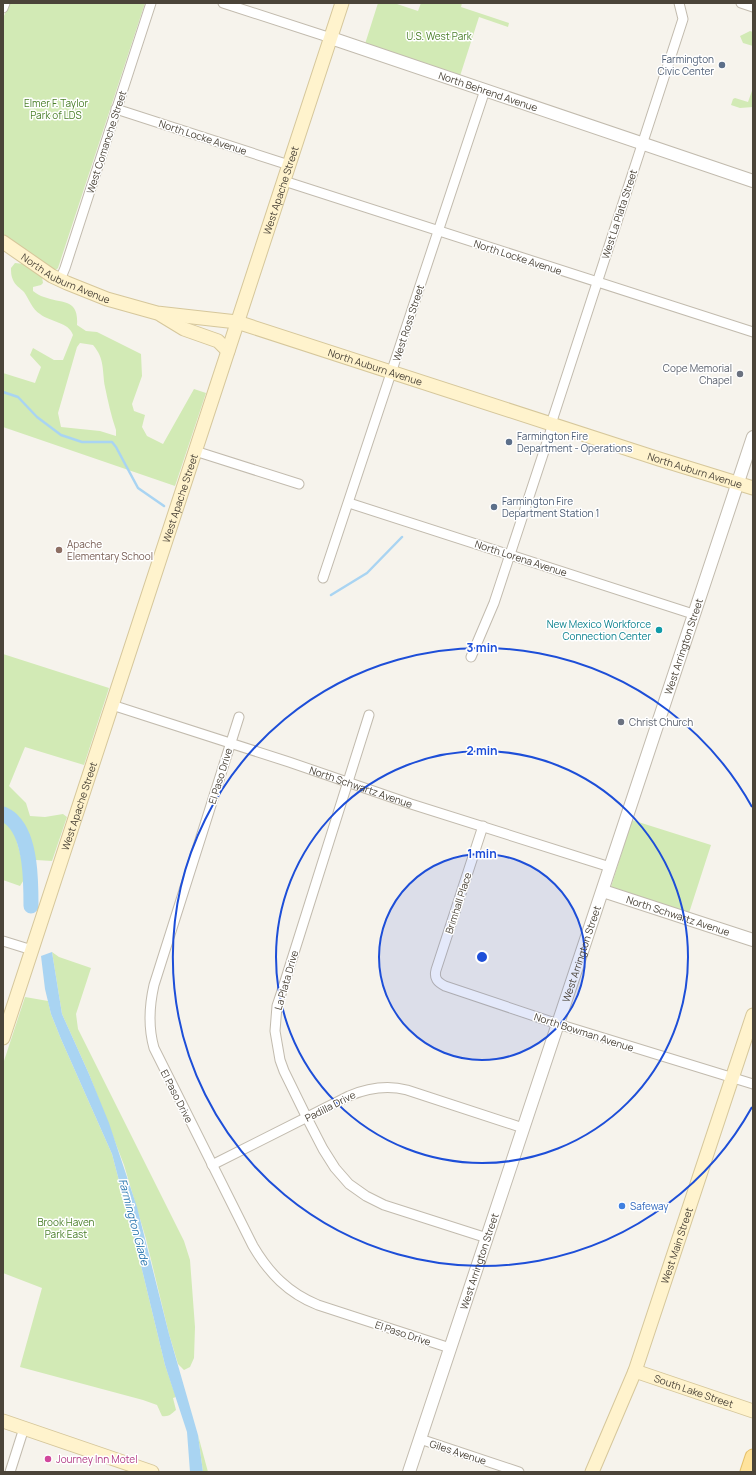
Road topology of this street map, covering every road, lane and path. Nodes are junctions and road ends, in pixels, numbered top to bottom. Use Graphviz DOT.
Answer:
graph roads {
  1 [pos="5,3"];
  2 [pos="151,3"];
  3 [pos="223,3"];
  4 [pos="342,3"];
  5 [pos="679,3"];
  6 [pos="741,3"];
  7 [pos="753,7"];
  8 [pos="3,8"];
  9 [pos="331,38"];
  10 [pos="485,90"];
  11 [pos="116,109"];
  12 [pos="642,143"];
  13 [pos="289,165"];
  14 [pos="284,181"];
  15 [pos="753,181"];
  16 [pos="438,231"];
  17 [pos="3,242"];
  18 [pos="60,280"];
  19 [pos="597,282"];
  20 [pos="157,313"];
  21 [pos="237,322"];
  22 [pos="753,332"];
  23 [pos="228,351"];
  24 [pos="392,372"];
  25 [pos="552,424"];
  26 [pos="753,436"];
  27 [pos="195,451"];
  28 [pos="738,483"];
  29 [pos="299,484"];
  30 [pos="753,488"];
  31 [pos="349,503"];
  32 [pos="510,554"];
  33 [pos="323,578"];
  34 [pos="693,614"];
  35 [pos="471,657"];
  36 [pos="112,705"];
  37 [pos="370,715"];
  38 [pos="239,718"];
  39 [pos="230,743"];
  40 [pos="348,782"];
  41 [pos="483,826"];
  42 [pos="610,867"];
  43 [pos="603,891"];
  44 [pos="753,940"];
  45 [pos="3,941"];
  46 [pos="32,950"];
  47 [pos="437,980"];
  48 [pos="753,1015"];
  49 [pos="558,1024"];
  50 [pos="3,1038"];
  51 [pos="732,1078"];
  52 [pos="753,1084"];
  53 [pos="307,1118"];
  54 [pos="524,1128"];
  55 [pos="212,1165"];
  56 [pos="487,1238"];
  57 [pos="450,1348"];
  58 [pos="635,1371"];
  59 [pos="753,1411"];
  60 [pos="3,1421"];
  61 [pos="24,1428"];
  62 [pos="420,1439"];
  63 [pos="753,1457"];
  64 [pos="138,1470"];
  65 [pos="10,1472"];
  66 [pos="152,1472"];
  67 [pos="409,1472"];
  68 [pos="519,1472"];
  69 [pos="592,1472"];
  70 [pos="748,1472"];
  1 -- 8 [label="street"];
  2 -- 11 [label="street, West Comanche Street"];
  3 -- 9 [label="street, North Behrend Avenue"];
  4 -- 9 [label="main road, West Apache Street"];
  5 -- 12 [label="street, West La Plata Street"];
  6 -- 7 [label="street"];
  9 -- 10 [label="street, North Behrend Avenue"];
  9 -- 13 [label="main road, West Apache Street"];
  10 -- 12 [label="street, North Behrend Avenue"];
  10 -- 16 [label="street, West Ross Street"];
  11 -- 13 [label="street, North Locke Avenue"];
  11 -- 18 [label="street, West Comanche Street"];
  12 -- 15 [label="street, North Behrend Avenue"];
  12 -- 19 [label="street, West La Plata Street"];
  13 -- 14 [label="main road, West Apache Street"];
  14 -- 16 [label="street, North Locke Avenue"];
  14 -- 21 [label="main road, West Apache Street"];
  16 -- 19 [label="street, North Locke Avenue"];
  16 -- 24 [label="street, West Ross Street"];
  17 -- 18 [label="main road, North Auburn Avenue"];
  18 -- 20 [label="main road, North Auburn Avenue"];
  19 -- 22 [label="street, North Locke Avenue"];
  19 -- 25 [label="street, West La Plata Street"];
  20 -- 21 [label="main road, North Auburn Avenue"];
  20 -- 23 [label="main road"];
  21 -- 23 [label="main road, West Apache Street"];
  21 -- 24 [label="main road, North Auburn Avenue"];
  23 -- 27 [label="main road, West Apache Street"];
  24 -- 25 [label="main road, North Auburn Avenue"];
  24 -- 31 [label="street, West Ross Street"];
  25 -- 28 [label="main road, North Auburn Avenue"];
  25 -- 32 [label="street, West La Plata Street"];
  26 -- 28 [label="street, West Arrington Street"];
  27 -- 29 [label="street"];
  27 -- 36 [label="main road, West Apache Street"];
  28 -- 30 [label="main road, North Auburn Avenue"];
  28 -- 34 [label="street, West Arrington Street"];
  31 -- 32 [label="street, North Lorena Avenue"];
  31 -- 33 [label="street, West Ross Street"];
  32 -- 34 [label="street, North Lorena Avenue"];
  32 -- 35 [label="street, West La Plata Street"];
  34 -- 42 [label="street, West Arrington Street"];
  36 -- 39 [label="street, North Schwartz Avenue"];
  36 -- 46 [label="main road, West Apache Street"];
  37 -- 40 [label="street, La Plata Drive"];
  38 -- 39 [label="street, El Paso Drive"];
  39 -- 40 [label="street, North Schwartz Avenue"];
  39 -- 55 [label="street, El Paso Drive"];
  40 -- 41 [label="street, North Schwartz Avenue"];
  40 -- 53 [label="street, La Plata Drive"];
  41 -- 42 [label="street, North Schwartz Avenue"];
  41 -- 47 [label="street, Brimhall Place"];
  42 -- 43 [label="street, West Arrington Street"];
  43 -- 44 [label="street, North Schwartz Avenue"];
  43 -- 49 [label="street, West Arrington Street"];
  45 -- 46 [label="street"];
  46 -- 50 [label="main road, West Apache Street"];
  47 -- 49 [label="street, North Bowman Avenue"];
  48 -- 51 [label="main road, West Main Street"];
  49 -- 51 [label="street, North Bowman Avenue"];
  49 -- 54 [label="street, West Arrington Street"];
  51 -- 52 [label="street, North Bowman Avenue"];
  51 -- 58 [label="main road, West Main Street"];
  53 -- 54 [label="street, Padilla Drive"];
  53 -- 55 [label="street, Padilla Drive"];
  53 -- 56 [label="street, La Plata Drive"];
  54 -- 56 [label="street, West Arrington Street"];
  55 -- 57 [label="street, El Paso Drive"];
  56 -- 57 [label="street, West Arrington Street"];
  57 -- 62 [label="street, West Arrington Street"];
  58 -- 59 [label="main road, South Lake Street"];
  58 -- 69 [label="main road, West Main Street"];
  60 -- 61 [label="main road"];
  61 -- 64 [label="main road"];
  61 -- 65 [label="street"];
  62 -- 67 [label="street, West Arrington Street"];
  62 -- 68 [label="street, Giles Avenue"];
  63 -- 70 [label="main road"];
  64 -- 66 [label="main road"];
}
